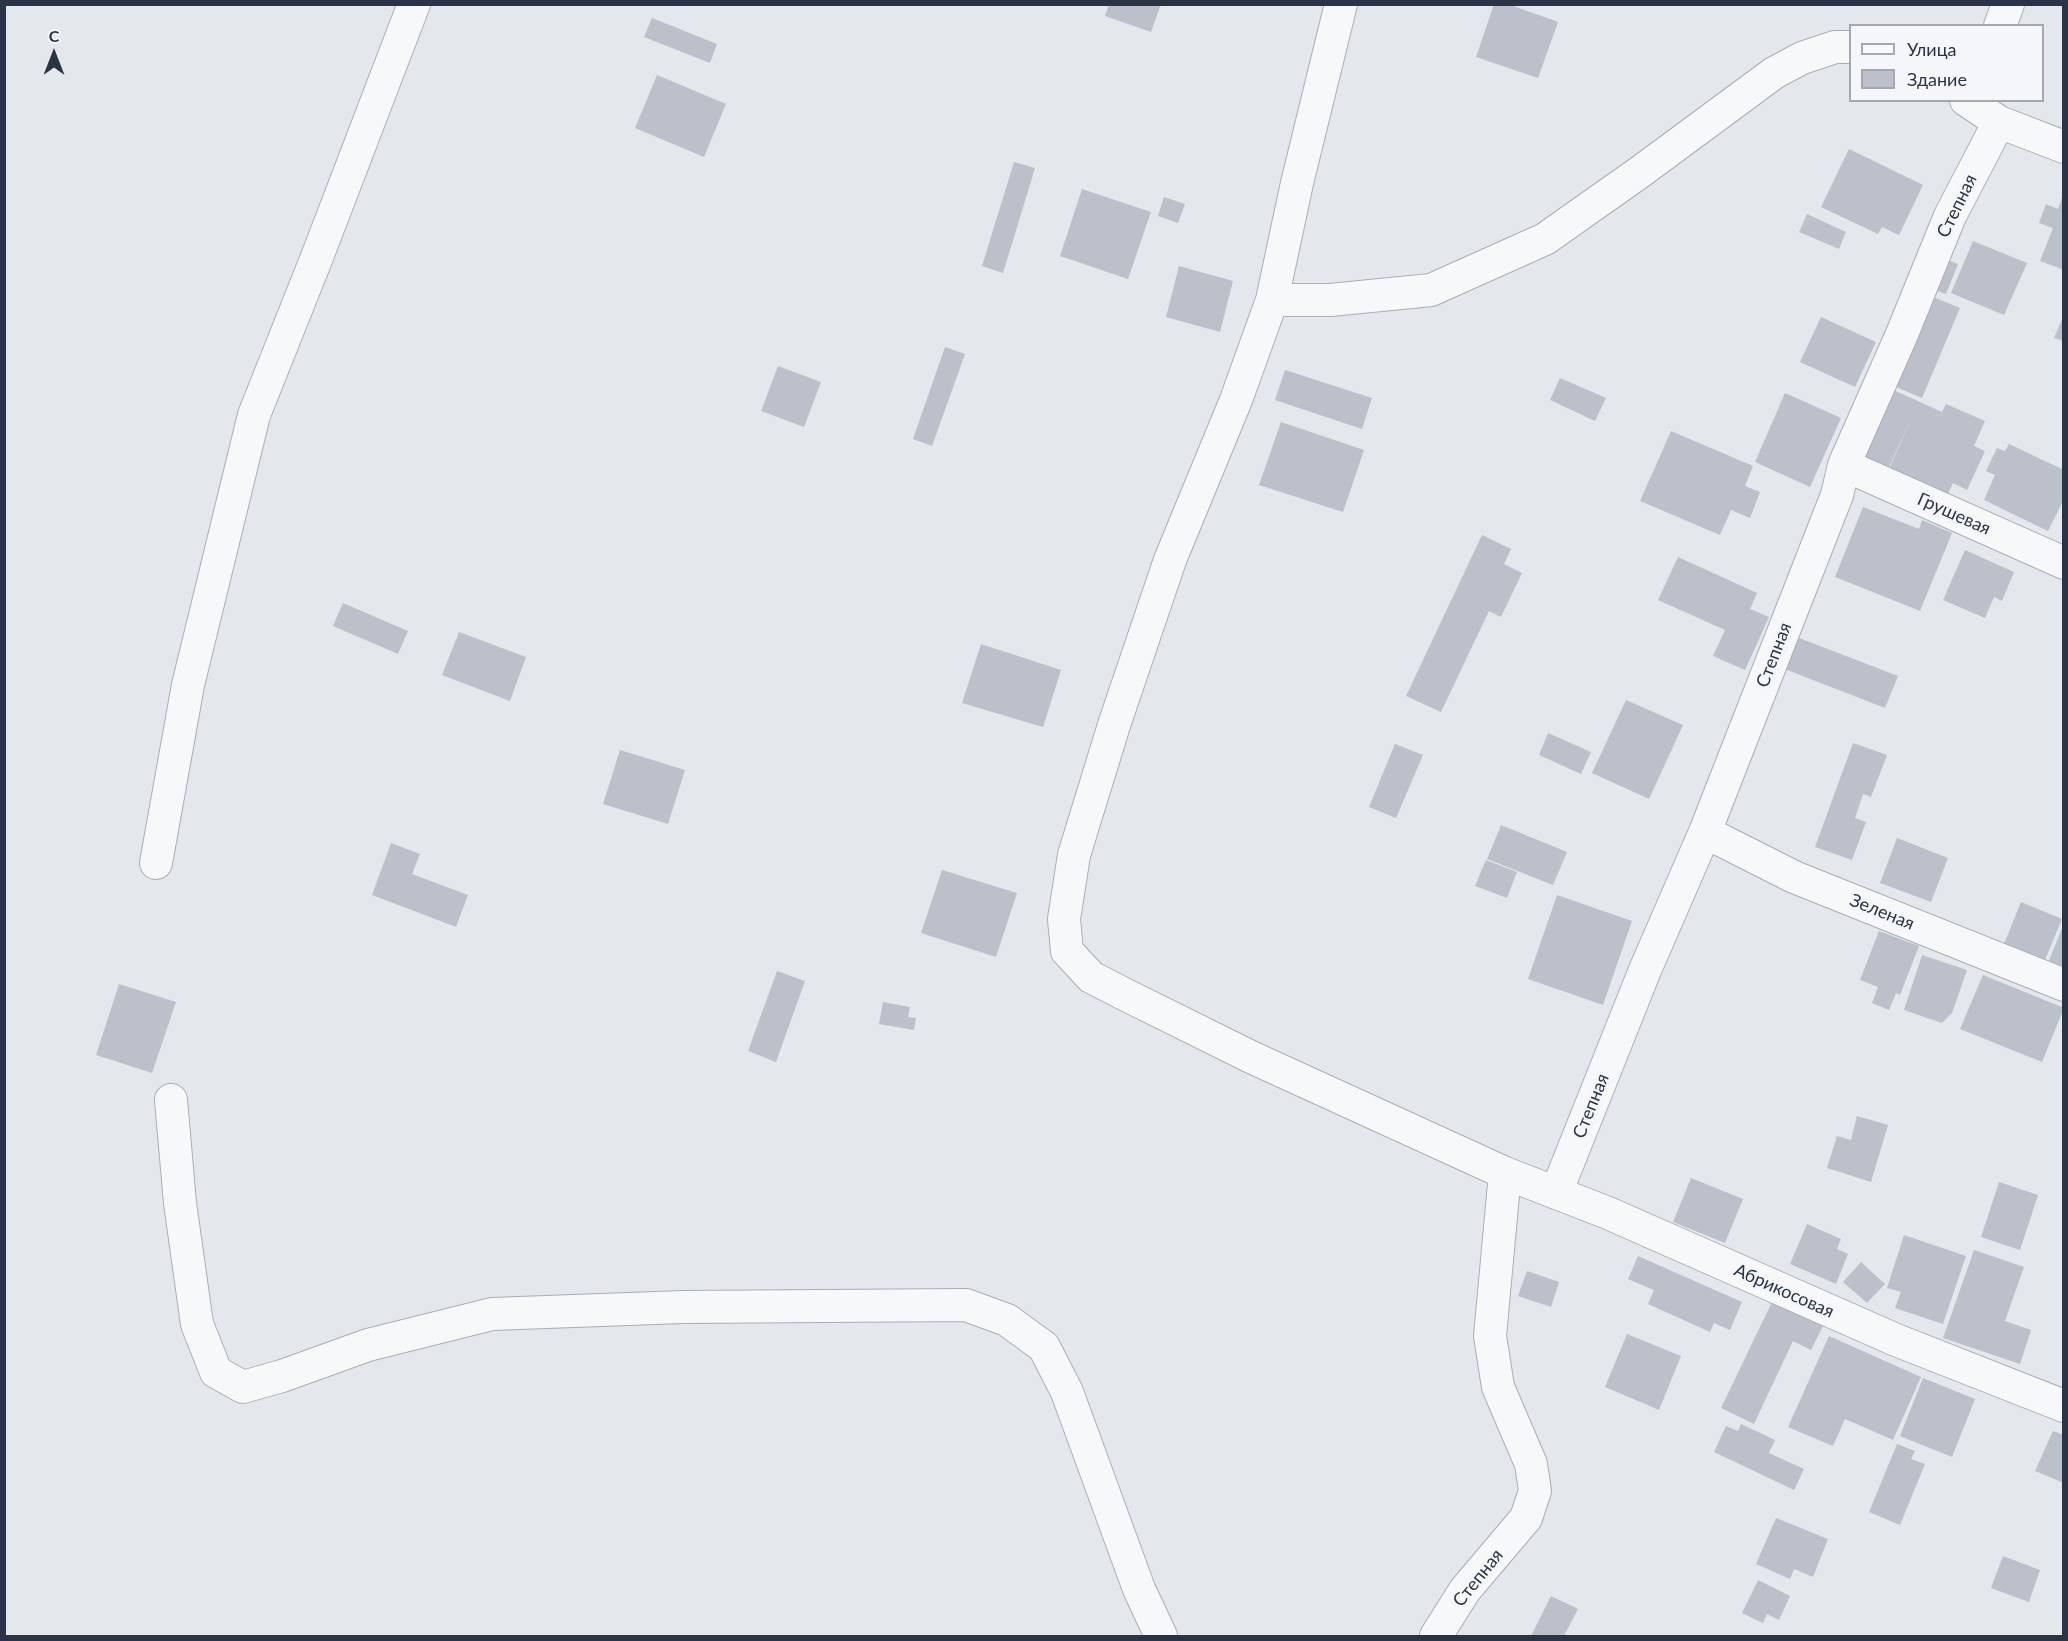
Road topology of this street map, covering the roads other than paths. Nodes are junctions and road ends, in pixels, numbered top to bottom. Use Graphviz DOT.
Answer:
graph roads {
  1 [pos="414,4"];
  2 [pos="1341,4"];
  3 [pos="2008,4"];
  4 [pos="2001,24"];
  5 [pos="1849,47"];
  6 [pos="1969,102"];
  7 [pos="1999,122"];
  8 [pos="2064,147"];
  9 [pos="1272,300"];
  10 [pos="1844,465"];
  11 [pos="2064,563"];
  12 [pos="1705,832"];
  13 [pos="156,863"];
  14 [pos="2064,985"];
  15 [pos="171,1100"];
  16 [pos="1504,1173"];
  17 [pos="1557,1193"];
  18 [pos="2064,1406"];
  19 [pos="1161,1636"];
  20 [pos="1436,1636"];
  1 -- 13 [label="street"];
  2 -- 9 [label="street, Абрикосовая"];
  3 -- 4 [label="street"];
  5 -- 9 [label="street"];
  6 -- 7 [label="street"];
  7 -- 8 [label="street"];
  7 -- 10 [label="street, Степная"];
  9 -- 16 [label="street, Абрикосовая"];
  10 -- 11 [label="street, Грушевая"];
  10 -- 12 [label="street, Степная"];
  12 -- 14 [label="street, Зеленая"];
  12 -- 17 [label="street, Степная"];
  15 -- 19 [label="street"];
  16 -- 17 [label="street, Абрикосовая"];
  16 -- 20 [label="street, Степная"];
  17 -- 18 [label="street, Абрикосовая"];
}
